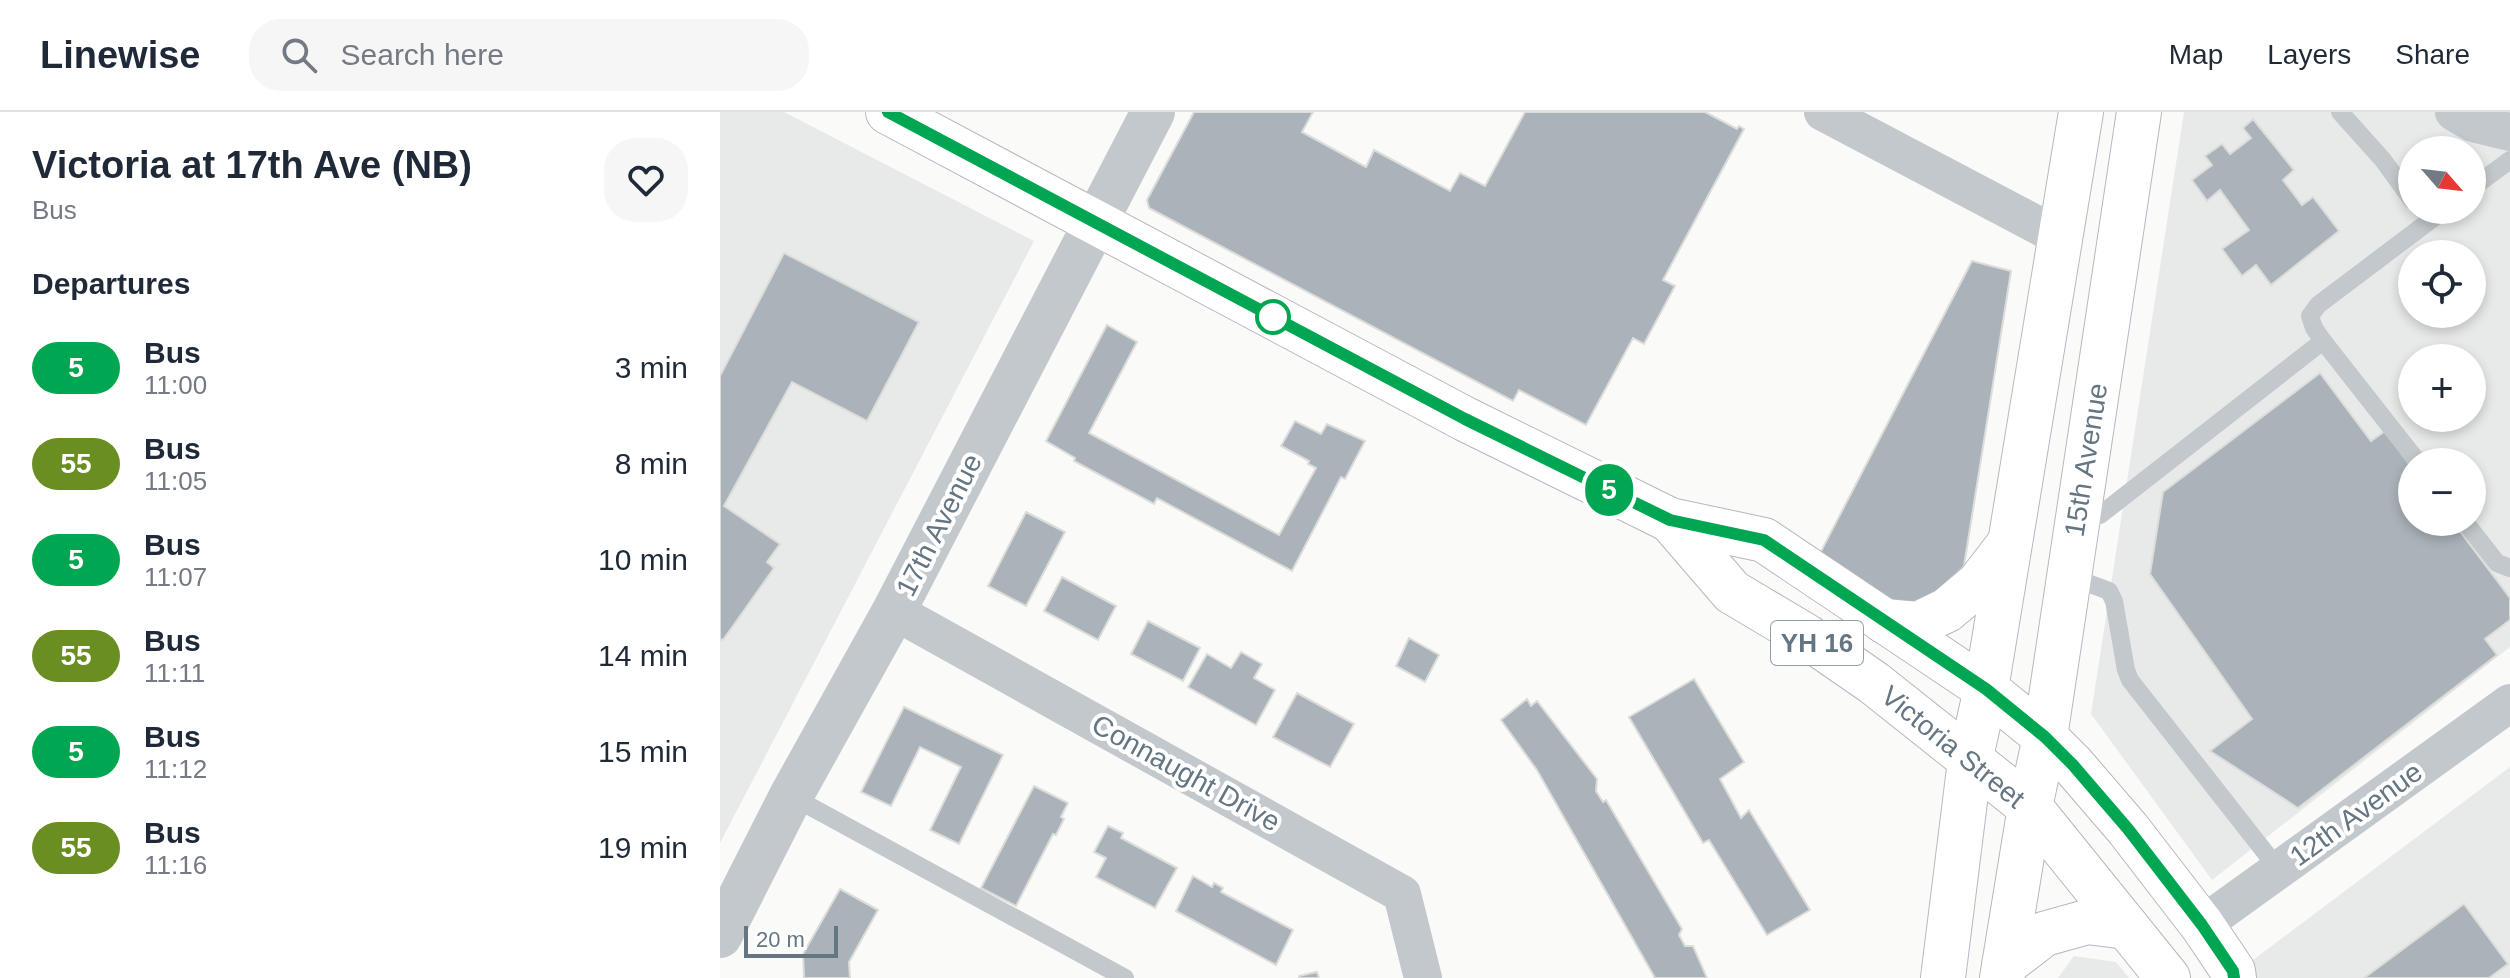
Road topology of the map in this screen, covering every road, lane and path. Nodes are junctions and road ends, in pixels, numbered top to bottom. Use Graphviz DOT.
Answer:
graph roads {
  1 [pos="888,112"];
  2 [pos="1153,112"];
  3 [pos="1823,112"];
  4 [pos="2081,112"];
  5 [pos="2139,112"];
  6 [pos="2340,112"];
  7 [pos="2454,112"];
  8 [pos="2510,132"];
  9 [pos="2510,160"];
  10 [pos="2486,178"];
  11 [pos="2398,181"];
  12 [pos="1095,222"];
  13 [pos="2414,224"];
  14 [pos="2062,238"];
  15 [pos="2323,341"];
  16 [pos="2407,448"];
  17 [pos="2078,513"];
  18 [pos="1670,520"];
  19 [pos="2476,536"];
  20 [pos="2009,544"];
  21 [pos="2510,568"];
  22 [pos="2069,576"];
  23 [pos="894,611"];
  24 [pos="1884,621"];
  25 [pos="1986,689"];
  26 [pos="2510,703"];
  27 [pos="2045,737"];
  28 [pos="1970,761"];
  29 [pos="791,796"];
  30 [pos="2030,807"];
  31 [pos="2279,870"];
  32 [pos="2202,925"];
  33 [pos="2127,927"];
  34 [pos="720,936"];
  35 [pos="2003,971"];
  36 [pos="1125,978"];
  37 [pos="1423,978"];
  38 [pos="1943,978"];
  39 [pos="2168,978"];
  40 [pos="2234,978"];
  1 -- 12 [label="main road, Victoria Street / YH 16"];
  2 -- 12 [label="street, 17th Avenue"];
  3 -- 14 [label="street"];
  4 -- 14 [label="main road"];
  5 -- 17 [label="main road, 15th Avenue"];
  6 -- 11 [label="lane"];
  7 -- 8 [label="street"];
  9 -- 10 [label="lane"];
  12 -- 18 [label="main road, Victoria Street / YH 16"];
  12 -- 23 [label="street, 17th Avenue"];
  13 -- 15 [label="lane"];
  14 -- 20 [label="main road"];
  15 -- 16 [label="lane"];
  15 -- 17 [label="lane"];
  17 -- 22 [label="main road, 15th Avenue"];
  18 -- 24 [label="main road, Victoria Street / YH 16"];
  18 -- 28 [label="main road, Victoria Street / YH 16"];
  19 -- 21 [label="lane"];
  20 -- 24 [label="main road"];
  20 -- 25 [label="main road"];
  22 -- 27 [label="main road, 15th Avenue"];
  22 -- 31 [label="lane"];
  23 -- 29 [label="street, 17th Avenue"];
  23 -- 37 [label="street, Connaught Drive"];
  24 -- 25 [label="main road, Victoria Street / YH 16"];
  25 -- 27 [label="main road, Victoria Street / YH 16"];
  25 -- 28 [label="main road"];
  26 -- 31 [label="street, 12th Avenue"];
  27 -- 30 [label="main road, 15th Avenue"];
  27 -- 32 [label="main road, Victoria Street / YH 16"];
  28 -- 30 [label="main road, Victoria Street / YH 16"];
  28 -- 38 [label="main road"];
  29 -- 34 [label="street, 17th Avenue"];
  29 -- 36 [label="lane"];
  30 -- 33 [label="main road, Victoria Street / YH 16"];
  30 -- 35 [label="main road, 15th Avenue"];
  31 -- 32 [label="street, 12th Avenue"];
  32 -- 40 [label="main road, Victoria Street / YH 16"];
  33 -- 35 [label="main road"];
  33 -- 39 [label="main road, Victoria Street / YH 16"];
}
